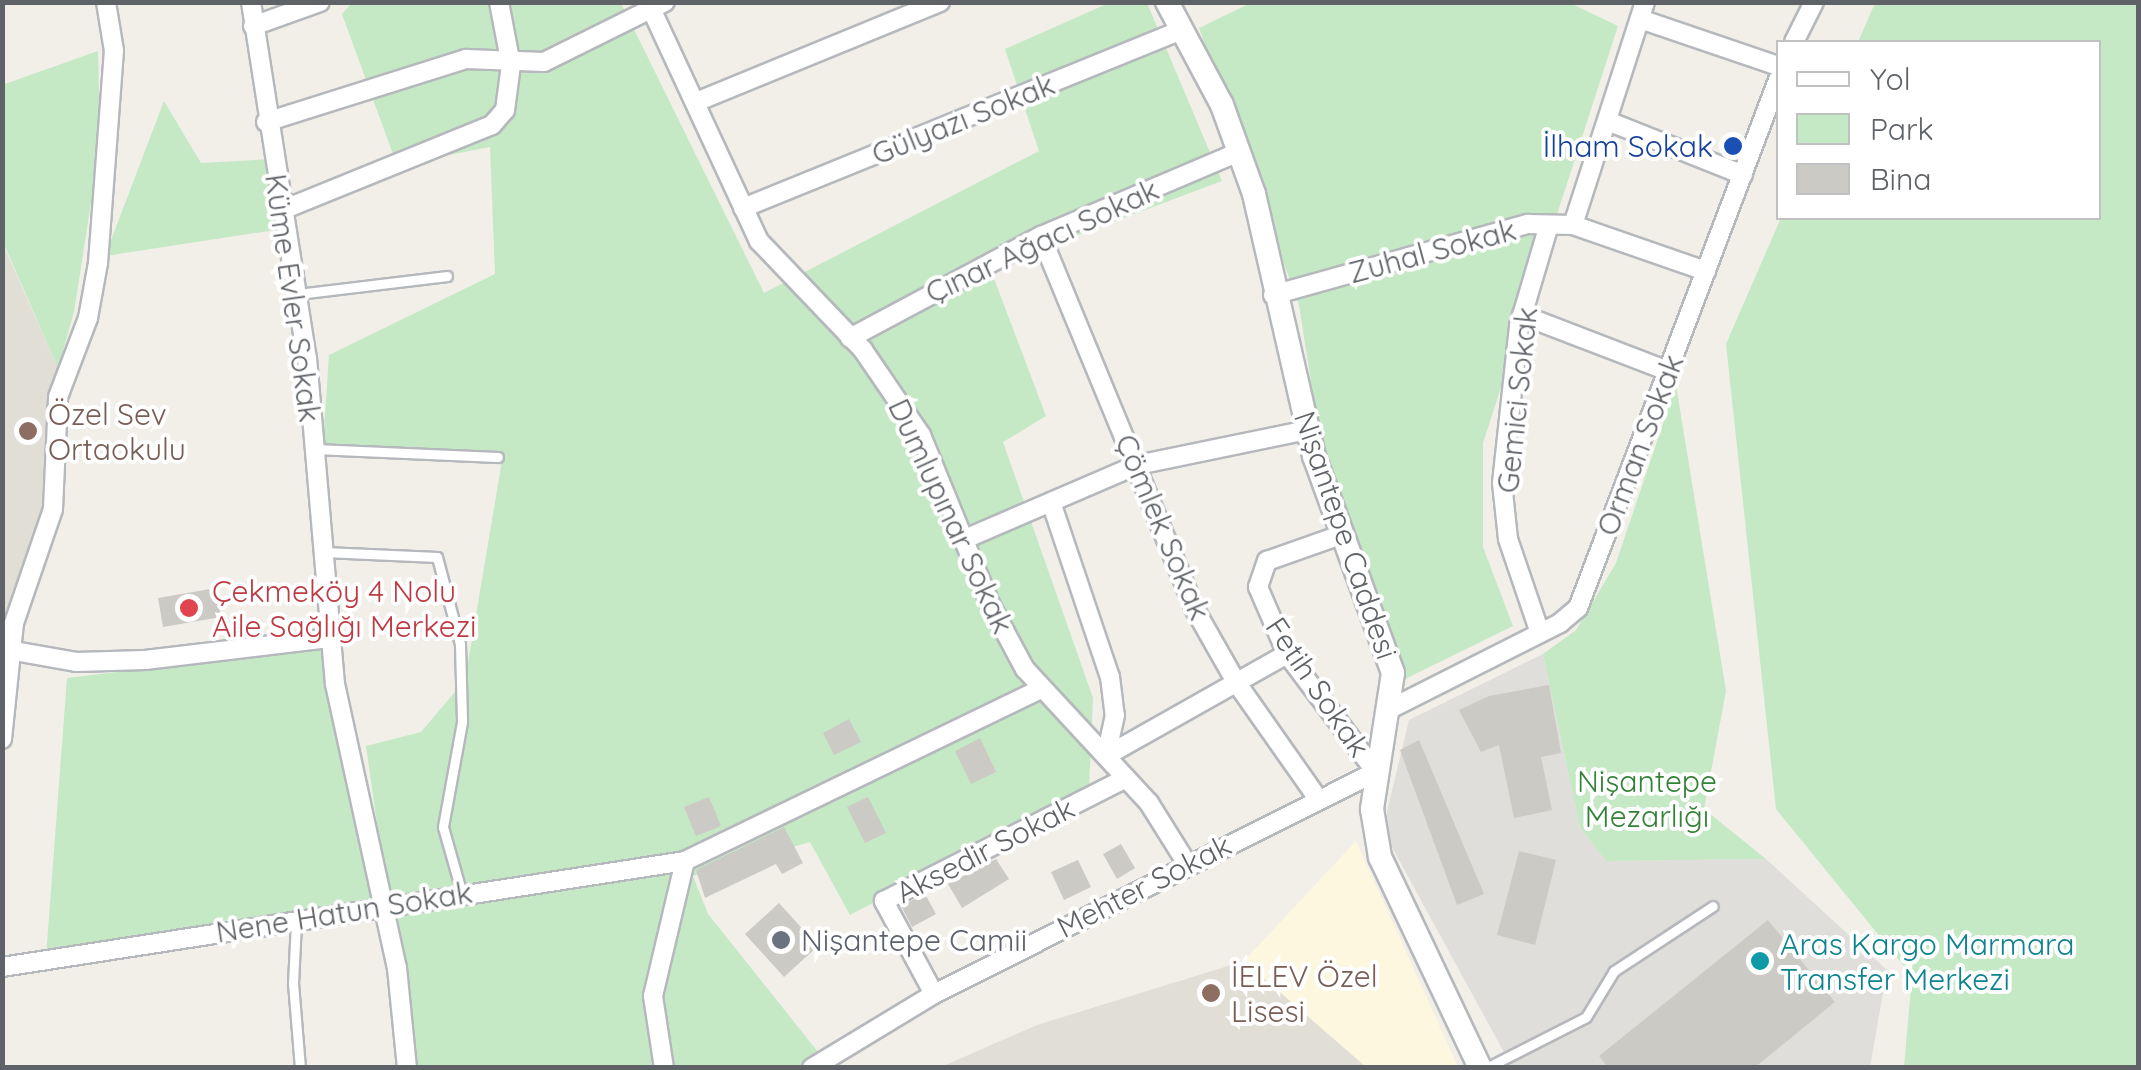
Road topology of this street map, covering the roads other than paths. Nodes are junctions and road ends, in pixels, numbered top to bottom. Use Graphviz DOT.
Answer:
graph roads {
  1 [pos="106,2"];
  2 [pos="251,2"];
  3 [pos="320,2"];
  4 [pos="499,2"];
  5 [pos="940,2"];
  6 [pos="1166,2"];
  7 [pos="1814,2"];
  8 [pos="655,5"];
  9 [pos="1643,11"];
  10 [pos="253,26"];
  11 [pos="1183,29"];
  12 [pos="1795,40"];
  13 [pos="511,65"];
  14 [pos="1776,65"];
  15 [pos="1776,85"];
  16 [pos="696,102"];
  17 [pos="266,122"];
  18 [pos="1610,122"];
  19 [pos="1239,152"];
  20 [pos="1743,174"];
  21 [pos="743,208"];
  22 [pos="280,212"];
  23 [pos="1549,225"];
  24 [pos="1573,226"];
  25 [pos="1041,236"];
  26 [pos="1706,271"];
  27 [pos="446,276"];
  28 [pos="295,295"];
  29 [pos="1273,295"];
  30 [pos="1522,315"];
  31 [pos="850,338"];
  32 [pos="1668,371"];
  33 [pos="1308,430"];
  34 [pos="314,449"];
  35 [pos="498,457"];
  36 [pos="1137,465"];
  37 [pos="1052,502"];
  38 [pos="1342,534"];
  39 [pos="965,539"];
  40 [pos="322,552"];
  41 [pos="1540,633"];
  42 [pos="329,638"];
  43 [pos="6,650"];
  44 [pos="1287,654"];
  45 [pos="1236,682"];
  46 [pos="1041,690"];
  47 [pos="1388,710"];
  48 [pos="2,739"];
  49 [pos="1106,756"];
  50 [pos="1376,772"];
  51 [pos="1126,778"];
  52 [pos="1319,800"];
  53 [pos="685,861"];
  54 [pos="1186,862"];
  55 [pos="462,894"];
  56 [pos="385,905"];
  57 [pos="1713,906"];
  58 [pos="296,919"];
  59 [pos="2,967"];
  60 [pos="934,994"];
  61 [pos="300,1068"];
  62 [pos="406,1068"];
  63 [pos="664,1068"];
  64 [pos="812,1068"];
  65 [pos="1483,1068"];
  1 -- 43 [label="street"];
  2 -- 10 [label="street, Küme Evler Sokak"];
  3 -- 10 [label="street"];
  4 -- 13 [label="street"];
  5 -- 16 [label="street"];
  6 -- 11 [label="street, Nişantepe Caddesi"];
  7 -- 12 [label="street"];
  8 -- 13 [label="street"];
  8 -- 16 [label="street, Dumlupınar Sokak"];
  9 -- 14 [label="street"];
  9 -- 18 [label="street"];
  10 -- 17 [label="street, Küme Evler Sokak"];
  11 -- 19 [label="street, Nişantepe Caddesi"];
  11 -- 21 [label="street, Gülyazı Sokak"];
  13 -- 17 [label="street"];
  13 -- 22 [label="street"];
  15 -- 20 [label="street, Orman Sokak"];
  16 -- 21 [label="street, Dumlupınar Sokak"];
  17 -- 22 [label="street, Küme Evler Sokak"];
  18 -- 20 [label="street"];
  18 -- 24 [label="street"];
  19 -- 25 [label="street, Çınar Ağacı Sokak"];
  19 -- 29 [label="street, Nişantepe Caddesi"];
  20 -- 26 [label="street, Orman Sokak"];
  21 -- 31 [label="street, Dumlupınar Sokak"];
  22 -- 28 [label="street, Küme Evler Sokak"];
  23 -- 24 [label="street, Zuhal Sokak"];
  23 -- 29 [label="street, Zuhal Sokak"];
  23 -- 30 [label="street, Gemici Sokak"];
  24 -- 26 [label="street, Zuhal Sokak"];
  25 -- 31 [label="street, Çınar Ağacı Sokak"];
  25 -- 36 [label="street, Çömlek Sokak"];
  26 -- 32 [label="street, Orman Sokak"];
  27 -- 28 [label="lane"];
  28 -- 34 [label="street, Küme Evler Sokak"];
  29 -- 33 [label="street, Nişantepe Caddesi"];
  30 -- 32 [label="street"];
  30 -- 41 [label="street, Gemici Sokak"];
  31 -- 39 [label="street, Dumlupınar Sokak"];
  32 -- 41 [label="street, Orman Sokak"];
  33 -- 36 [label="street"];
  33 -- 38 [label="street, Nişantepe Caddesi"];
  34 -- 35 [label="lane"];
  34 -- 40 [label="street, Küme Evler Sokak"];
  36 -- 37 [label="street"];
  36 -- 45 [label="street, Çömlek Sokak"];
  37 -- 39 [label="street"];
  37 -- 49 [label="street"];
  38 -- 44 [label="street, Fetih Sokak"];
  38 -- 47 [label="street, Nişantepe Caddesi"];
  39 -- 46 [label="street, Dumlupınar Sokak"];
  40 -- 42 [label="street, Küme Evler Sokak"];
  40 -- 55 [label="lane"];
  41 -- 47 [label="street, Orman Sokak"];
  42 -- 43 [label="street"];
  42 -- 56 [label="street, Küme Evler Sokak"];
  43 -- 48 [label="street"];
  44 -- 45 [label="street"];
  44 -- 50 [label="street, Fetih Sokak"];
  45 -- 49 [label="street"];
  45 -- 52 [label="street, Çömlek Sokak"];
  46 -- 49 [label="street, Dumlupınar Sokak"];
  46 -- 53 [label="street, Nene Hatun Sokak"];
  47 -- 50 [label="street, Nişantepe Caddesi"];
  49 -- 51 [label="street, Dumlupınar Sokak"];
  50 -- 52 [label="street, Mehter Sokak"];
  50 -- 65 [label="street, Nişantepe Caddesi"];
  51 -- 54 [label="street, Dumlupınar Sokak"];
  51 -- 60 [label="street, Aksedir Sokak"];
  52 -- 54 [label="street, Mehter Sokak"];
  53 -- 55 [label="street, Nene Hatun Sokak"];
  53 -- 63 [label="street"];
  54 -- 60 [label="street, Mehter Sokak"];
  55 -- 56 [label="street, Nene Hatun Sokak"];
  56 -- 58 [label="street, Nene Hatun Sokak"];
  56 -- 62 [label="street, Küme Evler Sokak"];
  57 -- 65 [label="lane"];
  58 -- 59 [label="street, Nene Hatun Sokak"];
  58 -- 61 [label="lane"];
  60 -- 64 [label="street, Mehter Sokak"];
}
